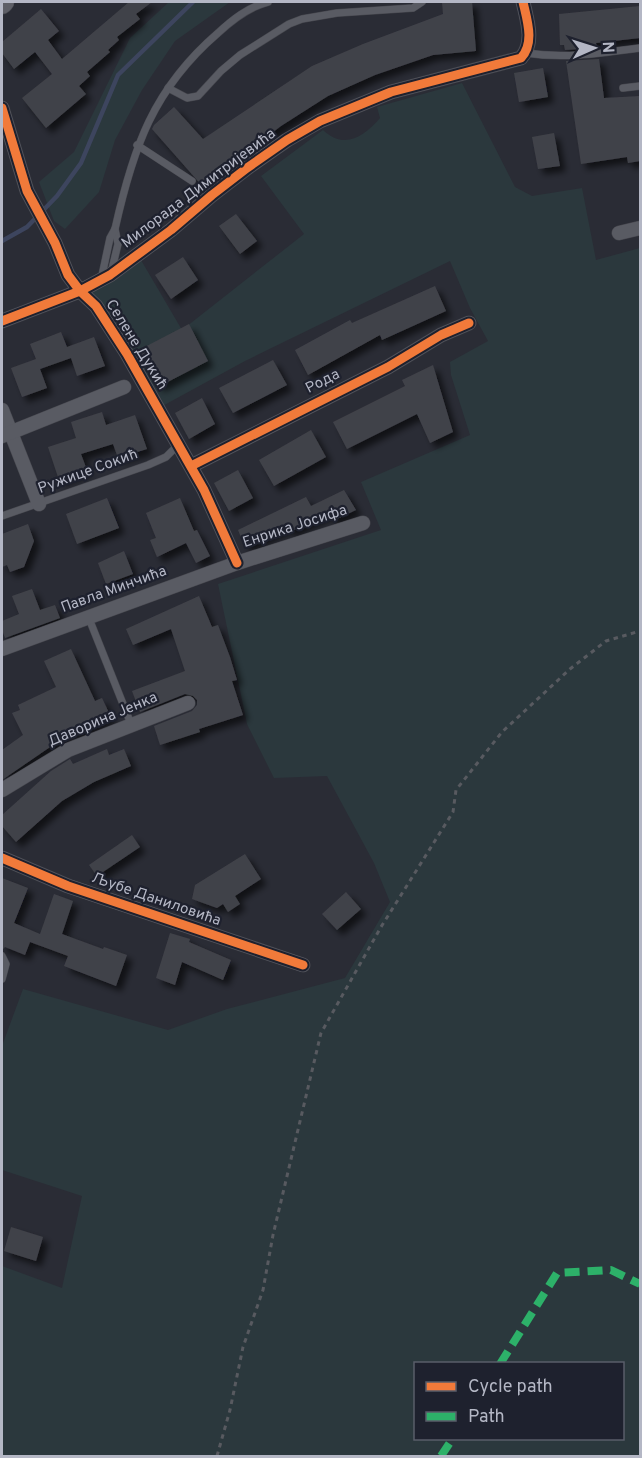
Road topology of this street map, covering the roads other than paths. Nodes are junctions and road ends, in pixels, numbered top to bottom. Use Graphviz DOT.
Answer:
graph roads {
  1 [pos="268,2"];
  2 [pos="422,2"];
  3 [pos="523,2"];
  4 [pos="640,48"];
  5 [pos="526,52"];
  6 [pos="640,86"];
  7 [pos="168,88"];
  8 [pos="623,88"];
  9 [pos="2,108"];
  10 [pos="137,145"];
  11 [pos="192,181"];
  12 [pos="640,228"];
  13 [pos="619,233"];
  14 [pos="105,278"];
  15 [pos="80,291"];
  16 [pos="2,321"];
  17 [pos="469,323"];
  18 [pos="124,387"];
  19 [pos="2,410"];
  20 [pos="6,434"];
  21 [pos="179,444"];
  22 [pos="191,466"];
  23 [pos="39,504"];
  24 [pos="2,516"];
  25 [pos="363,523"];
  26 [pos="237,563"];
  27 [pos="88,616"];
  28 [pos="2,649"];
  29 [pos="188,703"];
  30 [pos="131,724"];
  31 [pos="2,790"];
  32 [pos="2,858"];
  33 [pos="2,956"];
  34 [pos="303,965"];
  35 [pos="2,979"];
  1 -- 7 [label="lane"];
  2 -- 7 [label="lane"];
  3 -- 5 [label="street"];
  4 -- 5 [label="lane"];
  5 -- 14 [label="street, Милорада Димитријевића"];
  6 -- 8 [label="lane"];
  7 -- 10 [label="lane"];
  9 -- 15 [label="street, Селене Дукић"];
  10 -- 11 [label="lane"];
  10 -- 14 [label="lane"];
  12 -- 13 [label="street"];
  14 -- 15 [label="street, Милорада Димитријевића"];
  15 -- 16 [label="street, Милорада Димитријевића"];
  15 -- 21 [label="street, Селене Дукић"];
  17 -- 22 [label="street, Рода"];
  18 -- 20 [label="street"];
  19 -- 20 [label="street"];
  20 -- 23 [label="street"];
  21 -- 22 [label="street, Селене Дукић"];
  21 -- 23 [label="lane, Ружице Сокић"];
  22 -- 26 [label="street, Селене Дукић"];
  23 -- 24 [label="lane, Ружице Сокић"];
  25 -- 26 [label="street, Енрика Јосифа"];
  26 -- 27 [label="street, Павла Минчића"];
  27 -- 28 [label="street, Павла Минчића"];
  27 -- 30 [label="lane"];
  29 -- 30 [label="street, Даворина Јенка"];
  30 -- 31 [label="street, Даворина Јенка"];
  32 -- 34 [label="street, Љубе Даниловића"];
  33 -- 35 [label="lane"];
}
